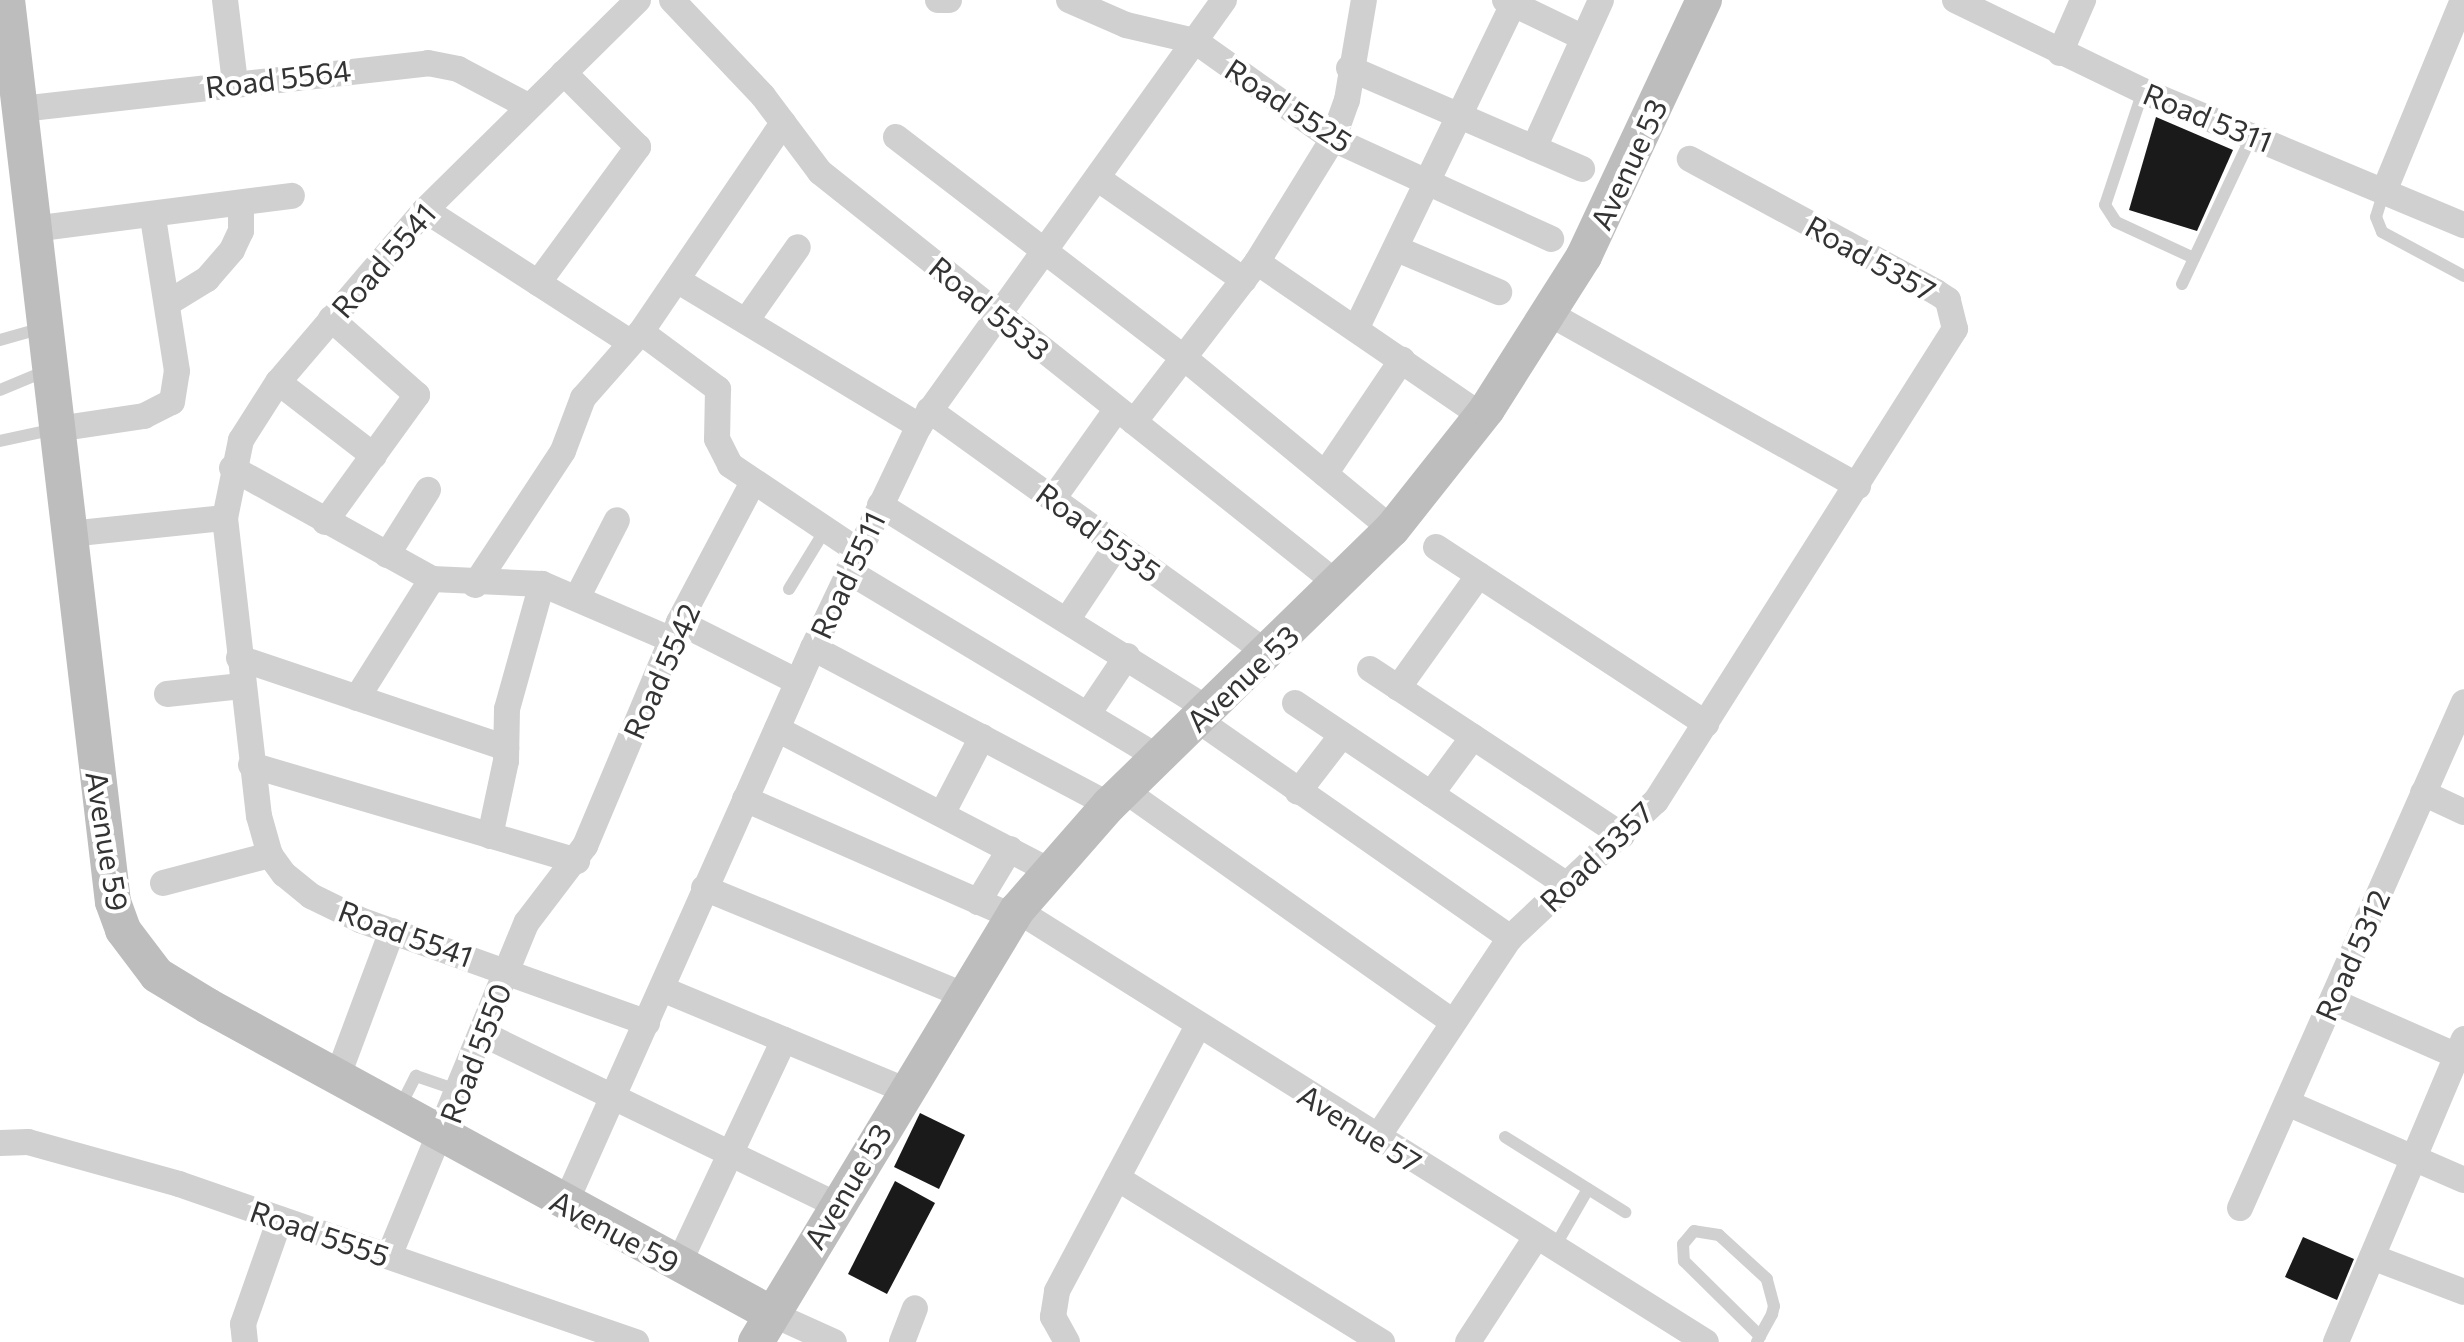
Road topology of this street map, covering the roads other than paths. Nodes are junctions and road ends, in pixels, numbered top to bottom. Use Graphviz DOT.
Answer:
graph roads {
  1 [pos="7,0"];
  2 [pos="225,0"];
  3 [pos="638,0"];
  4 [pos="672,0"];
  5 [pos="938,0"];
  6 [pos="949,0"];
  7 [pos="1069,0"];
  8 [pos="1224,0"];
  9 [pos="1364,0"];
  10 [pos="1601,0"];
  11 [pos="1704,0"];
  12 [pos="1955,0"];
  13 [pos="2083,0"];
  14 [pos="2463,0"];
  15 [pos="1511,1"];
  16 [pos="1582,37"];
  17 [pos="1195,41"];
  18 [pos="2456,41"];
  19 [pos="6,48"];
  20 [pos="2060,53"];
  21 [pos="1349,68"];
  22 [pos="564,73"];
  23 [pos="235,83"];
  24 [pos="2143,91"];
  25 [pos="526,105"];
  26 [pos="21,109"];
  27 [pos="1461,114"];
  28 [pos="783,123"];
  29 [pos="2252,135"];
  30 [pos="896,137"];
  31 [pos="1333,139"];
  32 [pos="1534,148"];
  33 [pos="1690,159"];
  34 [pos="1582,169"];
  35 [pos="1097,178"];
  36 [pos="1430,184"];
  37 [pos="2385,189"];
  38 [pos="292,196"];
  39 [pos="241,204"];
  40 [pos="425,210"];
  41 [pos="153,217"];
  42 [pos="2464,225"];
  43 [pos="33,229"];
  44 [pos="1551,239"];
  45 [pos="798,247"];
  46 [pos="1041,249"];
  47 [pos="1397,249"];
  48 [pos="2194,258"];
  49 [pos="1251,271"];
  50 [pos="2464,276"];
  51 [pos="677,280"];
  52 [pos="538,283"];
  53 [pos="2182,284"];
  54 [pos="1499,292"];
  55 [pos="168,303"];
  56 [pos="996,314"];
  57 [pos="1550,314"];
  58 [pos="331,319"];
  59 [pos="746,321"];
  60 [pos="45,327"];
  61 [pos="1356,329"];
  62 [pos="636,338"];
  63 [pos="0,340"];
  64 [pos="1183,357"];
  65 [pos="1402,360"];
  66 [pos="49,369"];
  67 [pos="278,382"];
  68 [pos="0,390"];
  69 [pos="1125,416"];
  70 [pos="1482,416"];
  71 [pos="924,418"];
  72 [pos="57,429"];
  73 [pos="0,441"];
  74 [pos="374,456"];
  75 [pos="232,468"];
  76 [pos="1325,474"];
  77 [pos="752,484"];
  78 [pos="1858,486"];
  79 [pos="428,490"];
  80 [pos="1053,499"];
  81 [pos="880,505"];
  82 [pos="225,518"];
  83 [pos="617,520"];
  84 [pos="325,522"];
  85 [pos="1392,529"];
  86 [pos="825,530"];
  87 [pos="69,534"];
  88 [pos="1117,545"];
  89 [pos="1436,547"];
  90 [pos="387,555"];
  91 [pos="853,561"];
  92 [pos="1479,575"];
  93 [pos="432,579"];
  94 [pos="542,584"];
  95 [pos="475,585"];
  96 [pos="1339,585"];
  97 [pos="789,589"];
  98 [pos="578,596"];
  99 [pos="1069,617"];
  100 [pos="676,631"];
  101 [pos="813,648"];
  102 [pos="1269,654"];
  103 [pos="1127,656"];
  104 [pos="239,658"];
  105 [pos="1370,669"];
  106 [pos="798,682"];
  107 [pos="242,686"];
  108 [pos="1398,688"];
  109 [pos="167,694"];
  110 [pos="357,698"];
  111 [pos="2464,702"];
  112 [pos="1295,703"];
  113 [pos="1088,714"];
  114 [pos="1204,715"];
  115 [pos="1706,724"];
  116 [pos="777,729"];
  117 [pos="1342,735"];
  118 [pos="982,737"];
  119 [pos="1473,737"];
  120 [pos="506,748"];
  121 [pos="1158,757"];
  122 [pos="251,765"];
  123 [pos="1298,792"];
  124 [pos="2423,793"];
  125 [pos="1431,794"];
  126 [pos="1116,797"];
  127 [pos="745,799"];
  128 [pos="2464,812"];
  129 [pos="942,814"];
  130 [pos="1622,835"];
  131 [pos="490,836"];
  132 [pos="1010,849"];
  133 [pos="270,855"];
  134 [pos="577,861"];
  135 [pos="1048,870"];
  136 [pos="163,883"];
  137 [pos="1567,885"];
  138 [pos="704,888"];
  139 [pos="978,902"];
  140 [pos="1014,913"];
  141 [pos="392,931"];
  142 [pos="1510,938"];
  143 [pos="508,969"];
  144 [pos="662,989"];
  145 [pos="963,995"];
  146 [pos="2332,1001"];
  147 [pos="1450,1020"];
  148 [pos="647,1023"];
  149 [pos="1198,1026"];
  150 [pos="483,1034"];
  151 [pos="784,1040"];
  152 [pos="2462,1051"];
  153 [pos="337,1078"];
  154 [pos="905,1090"];
  155 [pos="460,1091"];
  156 [pos="616,1093"];
  157 [pos="2287,1103"];
  158 [pos="398,1112"];
  159 [pos="442,1137"];
  160 [pos="1505,1137"];
  161 [pos="1377,1138"];
  162 [pos="0,1143"];
  163 [pos="733,1152"];
  164 [pos="2414,1158"];
  165 [pos="1117,1178"];
  166 [pos="2464,1180"];
  167 [pos="1588,1189"];
  168 [pos="565,1204"];
  169 [pos="837,1205"];
  170 [pos="2240,1208"];
  171 [pos="1625,1212"];
  172 [pos="280,1219"];
  173 [pos="1544,1245"];
  174 [pos="389,1256"];
  175 [pos="2372,1257"];
  176 [pos="678,1265"];
  177 [pos="2464,1292"];
  178 [pos="915,1308"];
  179 [pos="763,1327"];
  180 [pos="1758,1339"];
  181 [pos="245,1342"];
  182 [pos="636,1342"];
  183 [pos="834,1342"];
  184 [pos="902,1342"];
  185 [pos="1067,1342"];
  186 [pos="1382,1342"];
  187 [pos="1468,1342"];
  188 [pos="1706,1342"];
  189 [pos="2336,1342"];
  1 -- 19 [label="street, Avenue 59"];
  2 -- 23 [label="street"];
  3 -- 22 [label="street, Road 5541"];
  4 -- 28 [label="street, Road 5533"];
  5 -- 6 [label="street"];
  7 -- 17 [label="street, Road 5525"];
  8 -- 17 [label="street, Road 5511"];
  9 -- 21 [label="street"];
  10 -- 16 [label="street"];
  11 -- 57 [label="street, Avenue 53"];
  12 -- 20 [label="street, Road 5311"];
  13 -- 20 [label="street"];
  14 -- 18 [label="street"];
  15 -- 16 [label="street"];
  15 -- 27 [label="street"];
  16 -- 32 [label="street"];
  17 -- 31 [label="street, Road 5525"];
  17 -- 35 [label="street, Road 5511"];
  18 -- 37 [label="street"];
  19 -- 26 [label="street, Avenue 59"];
  20 -- 24 [label="street, Road 5311"];
  21 -- 27 [label="street"];
  21 -- 31 [label="street"];
  22 -- 25 [label="street, Road 5541"];
  22 -- 52 [label="street"];
  23 -- 25 [label="street, Road 5564"];
  23 -- 26 [label="street, Road 5564"];
  24 -- 29 [label="street, Road 5311"];
  24 -- 48 [label="lane"];
  25 -- 40 [label="street, Road 5541"];
  26 -- 43 [label="street, Avenue 59"];
  27 -- 32 [label="street"];
  27 -- 36 [label="street"];
  28 -- 51 [label="street"];
  28 -- 56 [label="street, Road 5533"];
  29 -- 37 [label="street, Road 5311"];
  29 -- 48 [label="lane"];
  30 -- 46 [label="street"];
  31 -- 36 [label="street, Road 5525"];
  31 -- 49 [label="street"];
  32 -- 34 [label="street"];
  33 -- 78 [label="street, Road 5357"];
  35 -- 46 [label="street, Road 5511"];
  35 -- 49 [label="street"];
  36 -- 44 [label="street, Road 5525"];
  36 -- 47 [label="street"];
  37 -- 42 [label="street, Road 5311"];
  37 -- 50 [label="lane"];
  38 -- 39 [label="street"];
  39 -- 41 [label="street"];
  39 -- 55 [label="street"];
  40 -- 52 [label="street"];
  40 -- 58 [label="street, Road 5541"];
  41 -- 43 [label="street"];
  41 -- 55 [label="street"];
  43 -- 60 [label="street, Avenue 59"];
  45 -- 59 [label="street"];
  46 -- 56 [label="street, Road 5511"];
  46 -- 64 [label="street"];
  47 -- 54 [label="street"];
  47 -- 61 [label="street"];
  48 -- 53 [label="lane"];
  49 -- 61 [label="street"];
  49 -- 64 [label="street"];
  51 -- 59 [label="street, Road 5535"];
  51 -- 62 [label="street"];
  52 -- 62 [label="street"];
  55 -- 72 [label="street"];
  56 -- 69 [label="street, Road 5533"];
  56 -- 71 [label="street, Road 5511"];
  57 -- 70 [label="street, Avenue 53"];
  57 -- 78 [label="street"];
  58 -- 67 [label="street, Road 5541"];
  58 -- 74 [label="street"];
  59 -- 71 [label="street, Road 5535"];
  60 -- 63 [label="lane"];
  60 -- 66 [label="street, Avenue 59"];
  61 -- 65 [label="street"];
  62 -- 77 [label="street"];
  62 -- 95 [label="street"];
  64 -- 69 [label="street"];
  64 -- 76 [label="street"];
  65 -- 70 [label="street"];
  65 -- 76 [label="street"];
  66 -- 68 [label="lane"];
  66 -- 72 [label="street, Avenue 59"];
  67 -- 74 [label="street"];
  67 -- 75 [label="street, Road 5541"];
  69 -- 80 [label="street"];
  69 -- 96 [label="street, Road 5533"];
  70 -- 85 [label="street, Avenue 53"];
  71 -- 80 [label="street, Road 5535"];
  71 -- 81 [label="street, Road 5511"];
  72 -- 73 [label="lane"];
  72 -- 87 [label="street, Avenue 59"];
  74 -- 84 [label="street"];
  75 -- 82 [label="street, Road 5541"];
  75 -- 84 [label="street"];
  76 -- 85 [label="street"];
  77 -- 86 [label="street"];
  77 -- 100 [label="street, Road 5542"];
  78 -- 115 [label="street, Road 5357"];
  79 -- 90 [label="street"];
  80 -- 88 [label="street, Road 5535"];
  81 -- 91 [label="street, Road 5511"];
  81 -- 99 [label="street"];
  82 -- 87 [label="street"];
  82 -- 104 [label="street, Road 5541"];
  83 -- 98 [label="street"];
  84 -- 90 [label="street"];
  85 -- 96 [label="street, Avenue 53"];
  86 -- 91 [label="street"];
  86 -- 97 [label="lane"];
  87 -- 153 [label="street, Avenue 59"];
  88 -- 99 [label="street"];
  88 -- 102 [label="street, Road 5535"];
  89 -- 92 [label="street"];
  90 -- 93 [label="street"];
  91 -- 101 [label="street, Road 5511"];
  91 -- 113 [label="street"];
  92 -- 108 [label="street"];
  92 -- 115 [label="street"];
  93 -- 95 [label="street"];
  93 -- 110 [label="street"];
  94 -- 95 [label="street"];
  94 -- 98 [label="street"];
  94 -- 120 [label="street"];
  96 -- 102 [label="street, Avenue 53"];
  98 -- 100 [label="street"];
  99 -- 103 [label="street"];
  100 -- 106 [label="street"];
  100 -- 134 [label="street, Road 5542"];
  101 -- 106 [label="street, Road 5511"];
  101 -- 118 [label="street"];
  102 -- 114 [label="street, Avenue 53"];
  103 -- 113 [label="street"];
  103 -- 114 [label="street"];
  104 -- 107 [label="street, Road 5541"];
  104 -- 110 [label="street"];
  105 -- 108 [label="street"];
  106 -- 116 [label="street, Road 5511"];
  107 -- 109 [label="street"];
  107 -- 122 [label="street, Road 5541"];
  108 -- 119 [label="street"];
  110 -- 120 [label="street"];
  111 -- 124 [label="street, Road 5312"];
  112 -- 117 [label="street"];
  113 -- 121 [label="street"];
  114 -- 121 [label="street, Avenue 53"];
  114 -- 123 [label="street"];
  115 -- 130 [label="street, Road 5357"];
  116 -- 127 [label="street, Road 5511"];
  116 -- 129 [label="street"];
  117 -- 123 [label="street"];
  117 -- 125 [label="street"];
  118 -- 126 [label="street"];
  118 -- 129 [label="street"];
  119 -- 125 [label="street"];
  119 -- 130 [label="street"];
  120 -- 131 [label="street"];
  121 -- 126 [label="street, Avenue 53"];
  122 -- 131 [label="street"];
  122 -- 133 [label="street, Road 5541"];
  123 -- 142 [label="street"];
  124 -- 128 [label="street"];
  124 -- 146 [label="street, Road 5312"];
  125 -- 137 [label="street"];
  126 -- 135 [label="street, Avenue 53"];
  126 -- 147 [label="street"];
  127 -- 138 [label="street, Road 5511"];
  127 -- 139 [label="street, Avenue 57"];
  129 -- 132 [label="street"];
  130 -- 137 [label="street, Road 5357"];
  131 -- 134 [label="street"];
  132 -- 135 [label="street"];
  132 -- 139 [label="street"];
  133 -- 136 [label="street"];
  133 -- 141 [label="street, Road 5541"];
  134 -- 143 [label="street, Road 5550"];
  135 -- 140 [label="street, Avenue 53"];
  137 -- 142 [label="street, Road 5357"];
  138 -- 144 [label="street, Road 5511"];
  138 -- 145 [label="street"];
  139 -- 140 [label="street, Avenue 57"];
  140 -- 145 [label="street, Avenue 53"];
  140 -- 149 [label="street, Avenue 57"];
  141 -- 143 [label="street, Road 5541"];
  141 -- 153 [label="street"];
  142 -- 147 [label="street, Road 5357"];
  143 -- 148 [label="street, Road 5541"];
  143 -- 150 [label="street, Road 5550"];
  144 -- 148 [label="street, Road 5511"];
  144 -- 151 [label="street"];
  145 -- 154 [label="street, Avenue 53"];
  146 -- 152 [label="street"];
  146 -- 157 [label="street, Road 5312"];
  147 -- 161 [label="street, Road 5357"];
  148 -- 156 [label="street, Road 5511"];
  149 -- 161 [label="street, Avenue 57"];
  149 -- 165 [label="street"];
  150 -- 155 [label="street, Road 5550"];
  150 -- 156 [label="street"];
  151 -- 154 [label="street"];
  151 -- 163 [label="street"];
  152 -- 164 [label="street"];
  153 -- 158 [label="street, Avenue 59"];
  154 -- 169 [label="street, Avenue 53"];
  155 -- 158 [label="lane"];
  155 -- 159 [label="street, Road 5550"];
  156 -- 163 [label="street"];
  156 -- 168 [label="street, Road 5511"];
  157 -- 164 [label="street"];
  157 -- 170 [label="street, Road 5312"];
  158 -- 159 [label="street, Avenue 59"];
  159 -- 168 [label="street, Avenue 59"];
  159 -- 174 [label="street, Road 5550"];
  160 -- 167 [label="lane"];
  161 -- 173 [label="street, Avenue 57"];
  162 -- 172 [label="street, Road 5555"];
  163 -- 169 [label="street"];
  163 -- 176 [label="street"];
  164 -- 166 [label="street"];
  164 -- 175 [label="street"];
  165 -- 185 [label="street"];
  165 -- 186 [label="street"];
  167 -- 171 [label="lane"];
  167 -- 173 [label="lane"];
  168 -- 176 [label="street, Avenue 59"];
  169 -- 179 [label="street, Avenue 53"];
  172 -- 174 [label="street, Road 5555"];
  172 -- 181 [label="street"];
  173 -- 187 [label="street"];
  173 -- 188 [label="street, Avenue 57"];
  174 -- 182 [label="street, Road 5555"];
  175 -- 177 [label="street"];
  175 -- 189 [label="street"];
  176 -- 179 [label="street, Avenue 59"];
  178 -- 184 [label="street"];
  179 -- 183 [label="street"];
  180 -- 180 [label="lane"];
}
